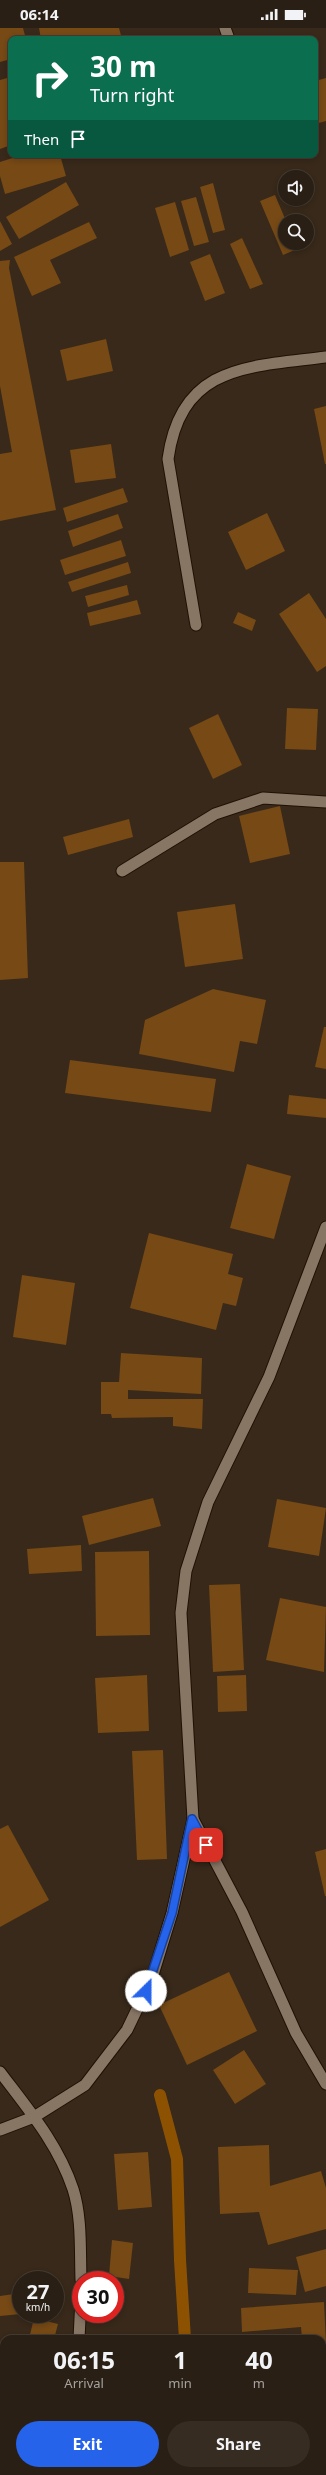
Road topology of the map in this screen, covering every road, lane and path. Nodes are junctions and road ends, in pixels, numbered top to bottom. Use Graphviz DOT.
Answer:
graph roads {
  1 [pos="326,357"];
  2 [pos="196,626"];
  3 [pos="326,802"];
  4 [pos="122,871"];
  5 [pos="326,1227"];
  6 [pos="192,1819"];
  7 [pos="0,2072"];
  8 [pos="326,2084"];
  9 [pos="34,2117"];
  10 [pos="0,2130"];
  11 [pos="81,2271"];
  12 [pos="79,2323"];
  13 [pos="78,2335"];
  1 -- 2 [label="street"];
  3 -- 4 [label="street"];
  5 -- 6 [label="street"];
  6 -- 8 [label="street"];
  6 -- 9 [label="street"];
  7 -- 9 [label="street"];
  9 -- 10 [label="street"];
  9 -- 11 [label="street"];
  12 -- 13 [label="street"];
}
